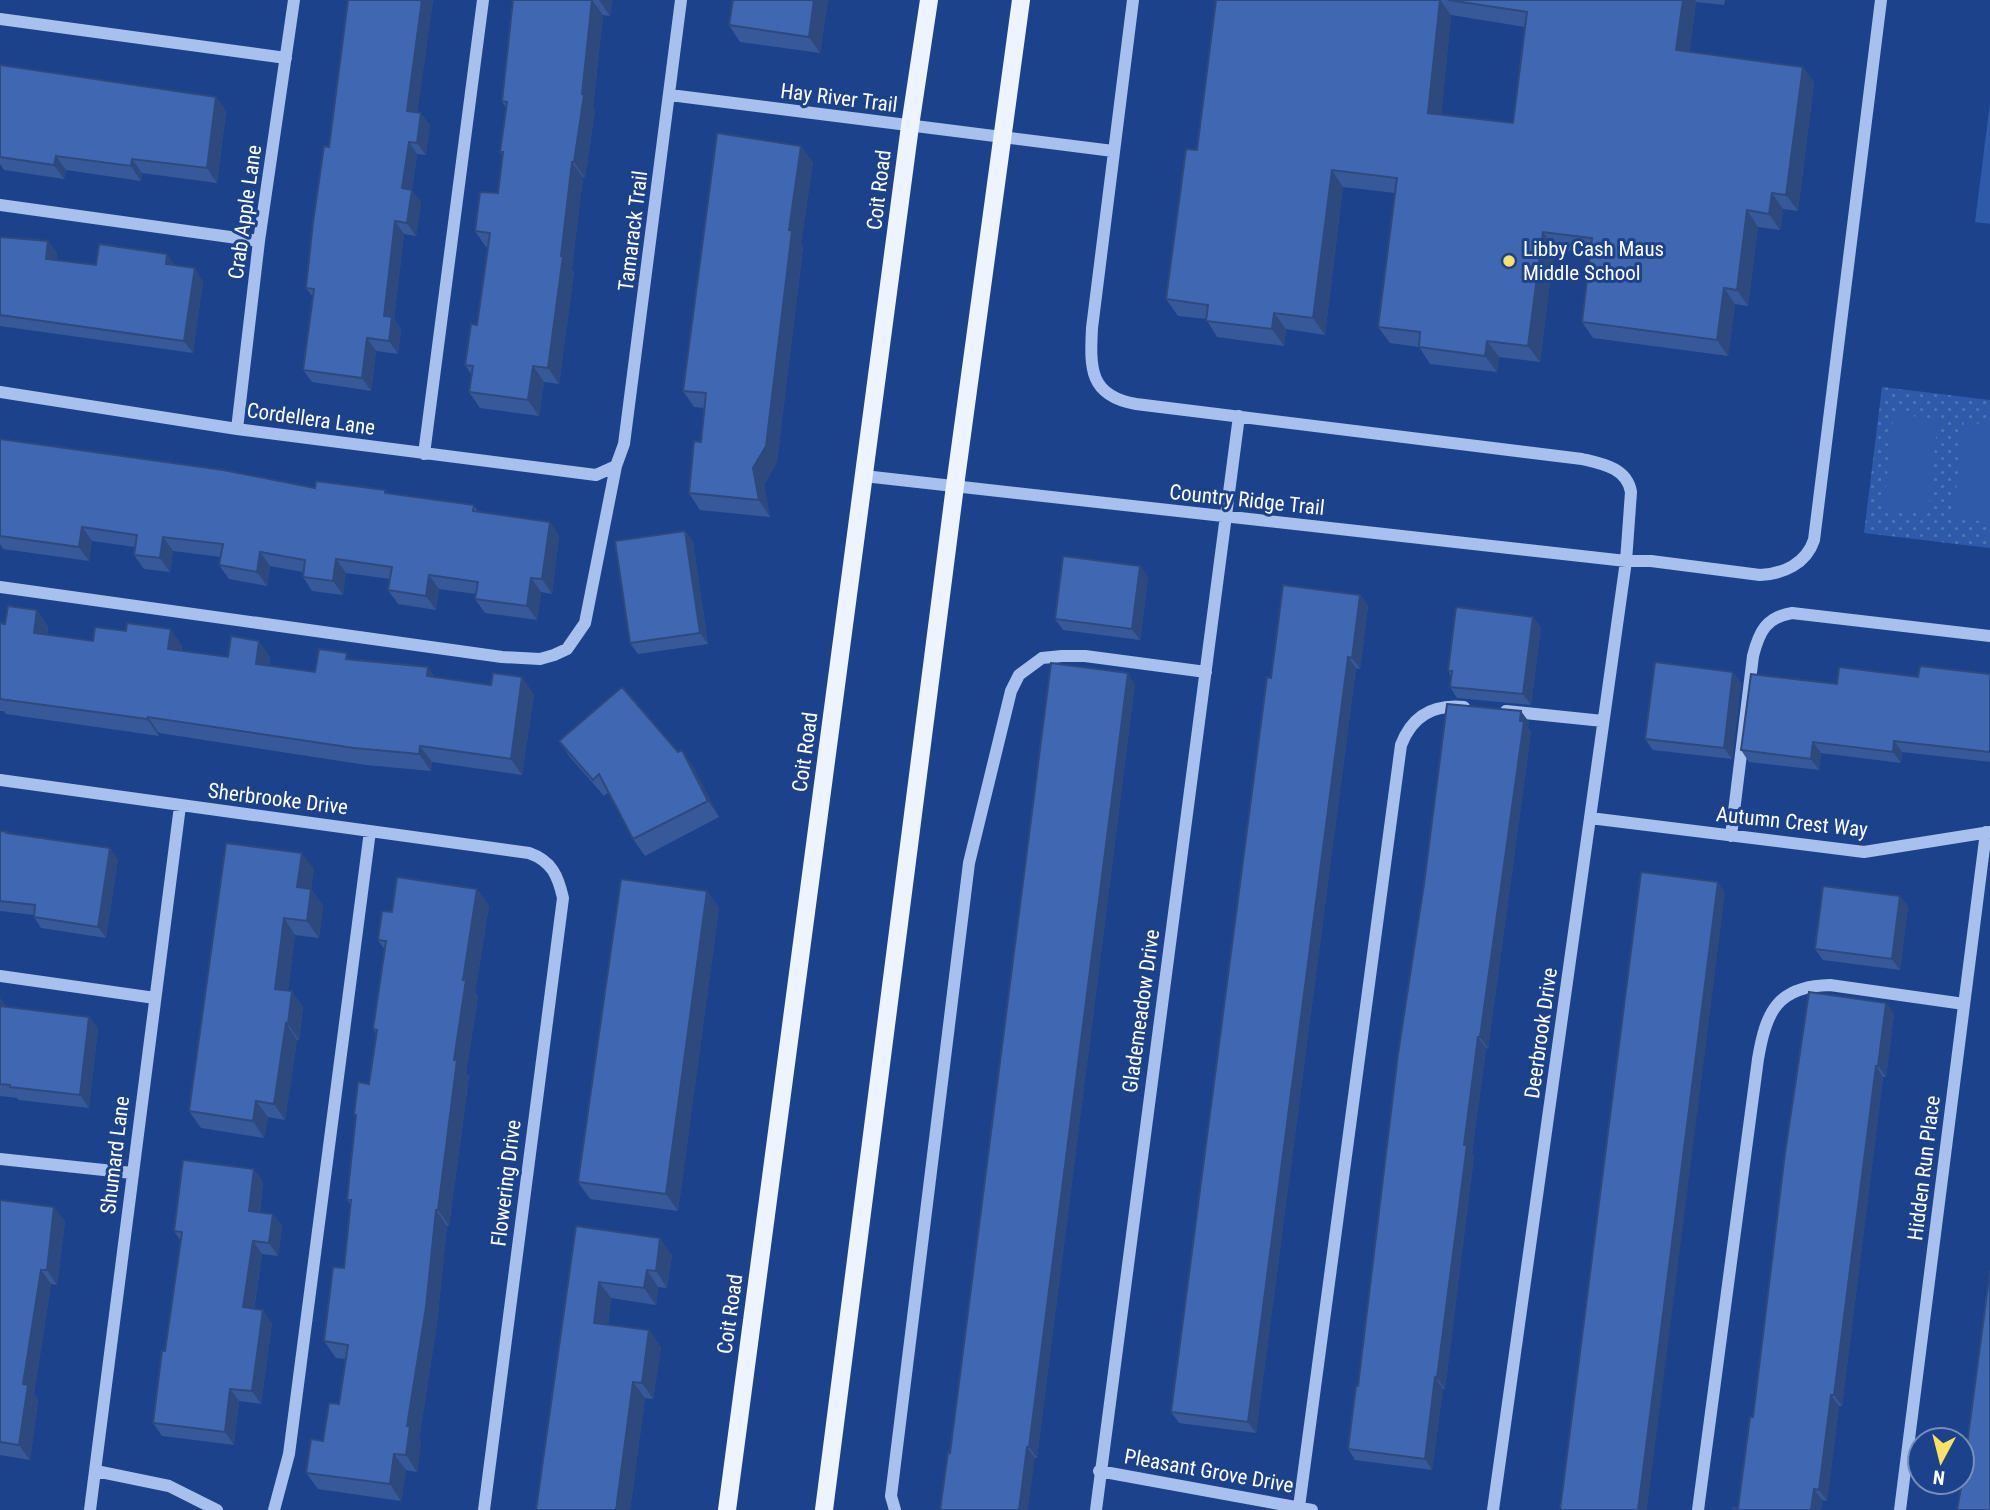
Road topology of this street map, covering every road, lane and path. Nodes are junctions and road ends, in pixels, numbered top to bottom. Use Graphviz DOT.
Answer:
graph roads {
  1 [pos="294,0"];
  2 [pos="483,0"];
  3 [pos="681,0"];
  4 [pos="929,0"];
  5 [pos="1021,0"];
  6 [pos="1133,0"];
  7 [pos="1881,0"];
  8 [pos="0,19"];
  9 [pos="286,58"];
  10 [pos="670,95"];
  11 [pos="910,126"];
  12 [pos="1003,138"];
  13 [pos="1113,151"];
  14 [pos="0,205"];
  15 [pos="259,241"];
  16 [pos="0,392"];
  17 [pos="1239,416"];
  18 [pos="237,429"];
  19 [pos="424,454"];
  20 [pos="616,466"];
  21 [pos="864,476"];
  22 [pos="955,486"];
  23 [pos="1227,517"];
  24 [pos="1626,561"];
  25 [pos="0,587"];
  26 [pos="1990,636"];
  27 [pos="1206,672"];
  28 [pos="1480,709"];
  29 [pos="1493,710"];
  30 [pos="1603,721"];
  31 [pos="0,780"];
  32 [pos="180,806"];
  33 [pos="1590,818"];
  34 [pos="370,831"];
  35 [pos="1988,832"];
  36 [pos="1731,835"];
  37 [pos="548,863"];
  38 [pos="0,976"];
  39 [pos="155,998"];
  40 [pos="1964,1004"];
  41 [pos="0,1159"];
  42 [pos="132,1173"];
  43 [pos="1100,1471"];
  44 [pos="96,1472"];
  45 [pos="1305,1508"];
  46 [pos="90,1510"];
  47 [pos="217,1510"];
  48 [pos="274,1510"];
  49 [pos="484,1510"];
  50 [pos="727,1510"];
  51 [pos="824,1510"];
  52 [pos="895,1510"];
  53 [pos="1096,1510"];
  54 [pos="1493,1510"];
  55 [pos="1698,1510"];
  56 [pos="1900,1510"];
  1 -- 9 [label="street, Crab Apple Lane"];
  2 -- 19 [label="street"];
  3 -- 10 [label="street, Tamarack Trail"];
  4 -- 11 [label="main road, Coit Road"];
  5 -- 12 [label="main road"];
  6 -- 13 [label="street, Deerbrook Drive"];
  7 -- 24 [label="street, Country Ridge Trail"];
  8 -- 9 [label="street"];
  9 -- 15 [label="street, Crab Apple Lane"];
  10 -- 11 [label="street, Hay River Trail"];
  10 -- 20 [label="street, Tamarack Trail"];
  11 -- 12 [label="street, Hay River Trail"];
  11 -- 21 [label="main road, Coit Road"];
  12 -- 13 [label="street, Hay River Trail"];
  12 -- 22 [label="main road"];
  13 -- 17 [label="street, Deerbrook Drive"];
  14 -- 15 [label="street"];
  15 -- 18 [label="street, Crab Apple Lane"];
  16 -- 18 [label="street, Cordellera Lane"];
  17 -- 23 [label="street, Glademeadow Drive"];
  17 -- 24 [label="street, Deerbrook Drive"];
  18 -- 19 [label="street, Cordellera Lane"];
  19 -- 20 [label="street, Cordellera Lane"];
  20 -- 25 [label="street, Tamarack Trail"];
  21 -- 22 [label="street, Country Ridge Trail"];
  21 -- 50 [label="main road, Coit Road"];
  22 -- 23 [label="street, Country Ridge Trail"];
  22 -- 51 [label="main road"];
  23 -- 24 [label="street, Country Ridge Trail"];
  23 -- 27 [label="street, Glademeadow Drive"];
  24 -- 30 [label="street, Deerbrook Drive"];
  26 -- 36 [label="street"];
  27 -- 43 [label="street, Glademeadow Drive"];
  27 -- 52 [label="street"];
  28 -- 45 [label="street"];
  29 -- 30 [label="street"];
  30 -- 33 [label="street, Deerbrook Drive"];
  31 -- 32 [label="street, Sherbrooke Drive"];
  32 -- 34 [label="street, Sherbrooke Drive"];
  32 -- 39 [label="street, Shumard Lane"];
  33 -- 36 [label="street, Autumn Crest Way"];
  33 -- 54 [label="street, Deerbrook Drive"];
  34 -- 37 [label="street, Sherbrooke Drive"];
  34 -- 48 [label="street"];
  35 -- 36 [label="street, Autumn Crest Way"];
  35 -- 40 [label="street, Hidden Run Place"];
  37 -- 49 [label="street, Flowering Drive"];
  38 -- 39 [label="street"];
  39 -- 42 [label="street, Shumard Lane"];
  40 -- 55 [label="street"];
  40 -- 56 [label="street, Hidden Run Place"];
  41 -- 42 [label="street"];
  42 -- 44 [label="street, Shumard Lane"];
  43 -- 45 [label="street, Pleasant Grove Drive"];
  43 -- 53 [label="street, Glademeadow Drive"];
  44 -- 46 [label="street, Shumard Lane"];
  44 -- 47 [label="street"];
}
